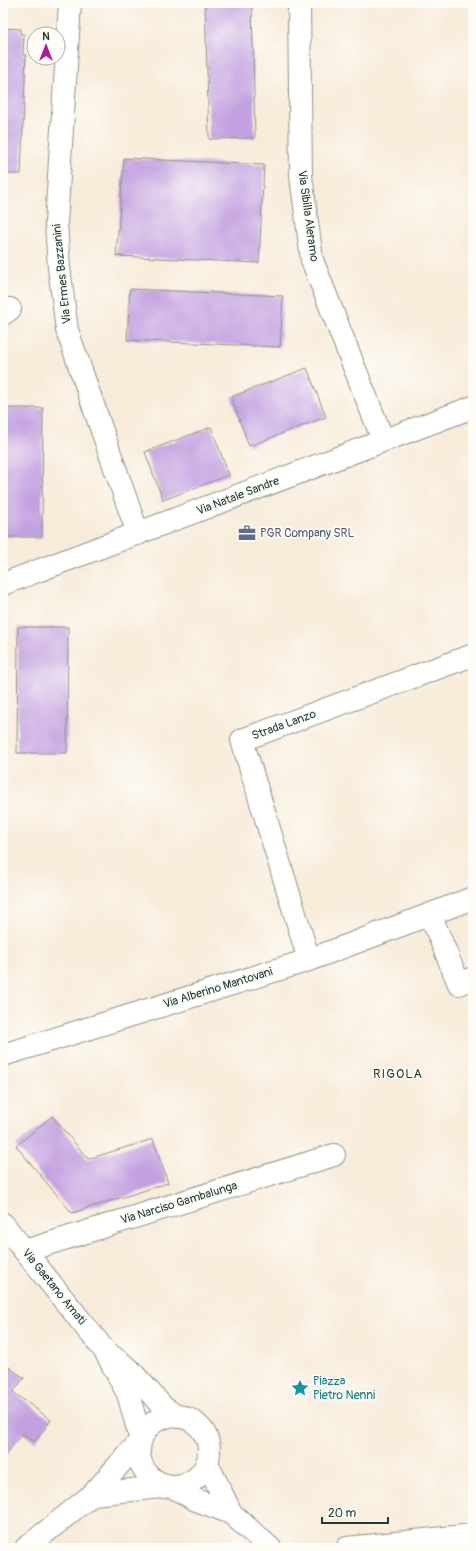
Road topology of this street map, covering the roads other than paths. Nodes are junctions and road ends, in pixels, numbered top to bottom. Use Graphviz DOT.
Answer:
graph roads {
  1 [pos="70,3"];
  2 [pos="299,3"];
  3 [pos="473,407"];
  4 [pos="383,440"];
  5 [pos="138,534"];
  6 [pos="3,584"];
  7 [pos="473,655"];
  8 [pos="473,898"];
  9 [pos="430,914"];
  10 [pos="309,960"];
  11 [pos="473,978"];
  12 [pos="3,1055"];
  13 [pos="334,1155"];
  14 [pos="3,1224"];
  15 [pos="25,1251"];
  16 [pos="105,1351"];
  17 [pos="178,1417"];
  18 [pos="141,1440"];
  19 [pos="207,1463"];
  20 [pos="171,1486"];
  21 [pos="93,1494"];
  22 [pos="231,1513"];
  23 [pos="473,1535"];
  24 [pos="26,1548"];
  25 [pos="270,1548"];
  26 [pos="347,1548"];
  1 -- 5 [label="street, Via Ermes Bazzanini"];
  2 -- 4 [label="street, Via Sibilla Aleramo"];
  3 -- 4 [label="street, Via Natale Sandre"];
  4 -- 5 [label="street, Via Natale Sandre"];
  5 -- 6 [label="street, Via Natale Sandre"];
  7 -- 10 [label="street, Strada Lanzo"];
  8 -- 9 [label="street, Via Alberino Mantovani"];
  9 -- 10 [label="street, Via Alberino Mantovani"];
  9 -- 11 [label="street"];
  10 -- 12 [label="street, Via Alberino Mantovani"];
  13 -- 15 [label="street, Via Narciso Gambalunga"];
  14 -- 15 [label="street, Via Gaetano Amati"];
  15 -- 16 [label="street, Via Gaetano Amati"];
  16 -- 17 [label="street, Via Gaetano Amati"];
  16 -- 18 [label="street, Via Gaetano Amati"];
  17 -- 18 [label="street"];
  17 -- 19 [label="street"];
  18 -- 20 [label="street"];
  18 -- 21 [label="street"];
  19 -- 20 [label="street"];
  19 -- 22 [label="street"];
  20 -- 21 [label="street"];
  20 -- 22 [label="street"];
  21 -- 24 [label="street"];
  22 -- 25 [label="street"];
  23 -- 26 [label="street"];
}
